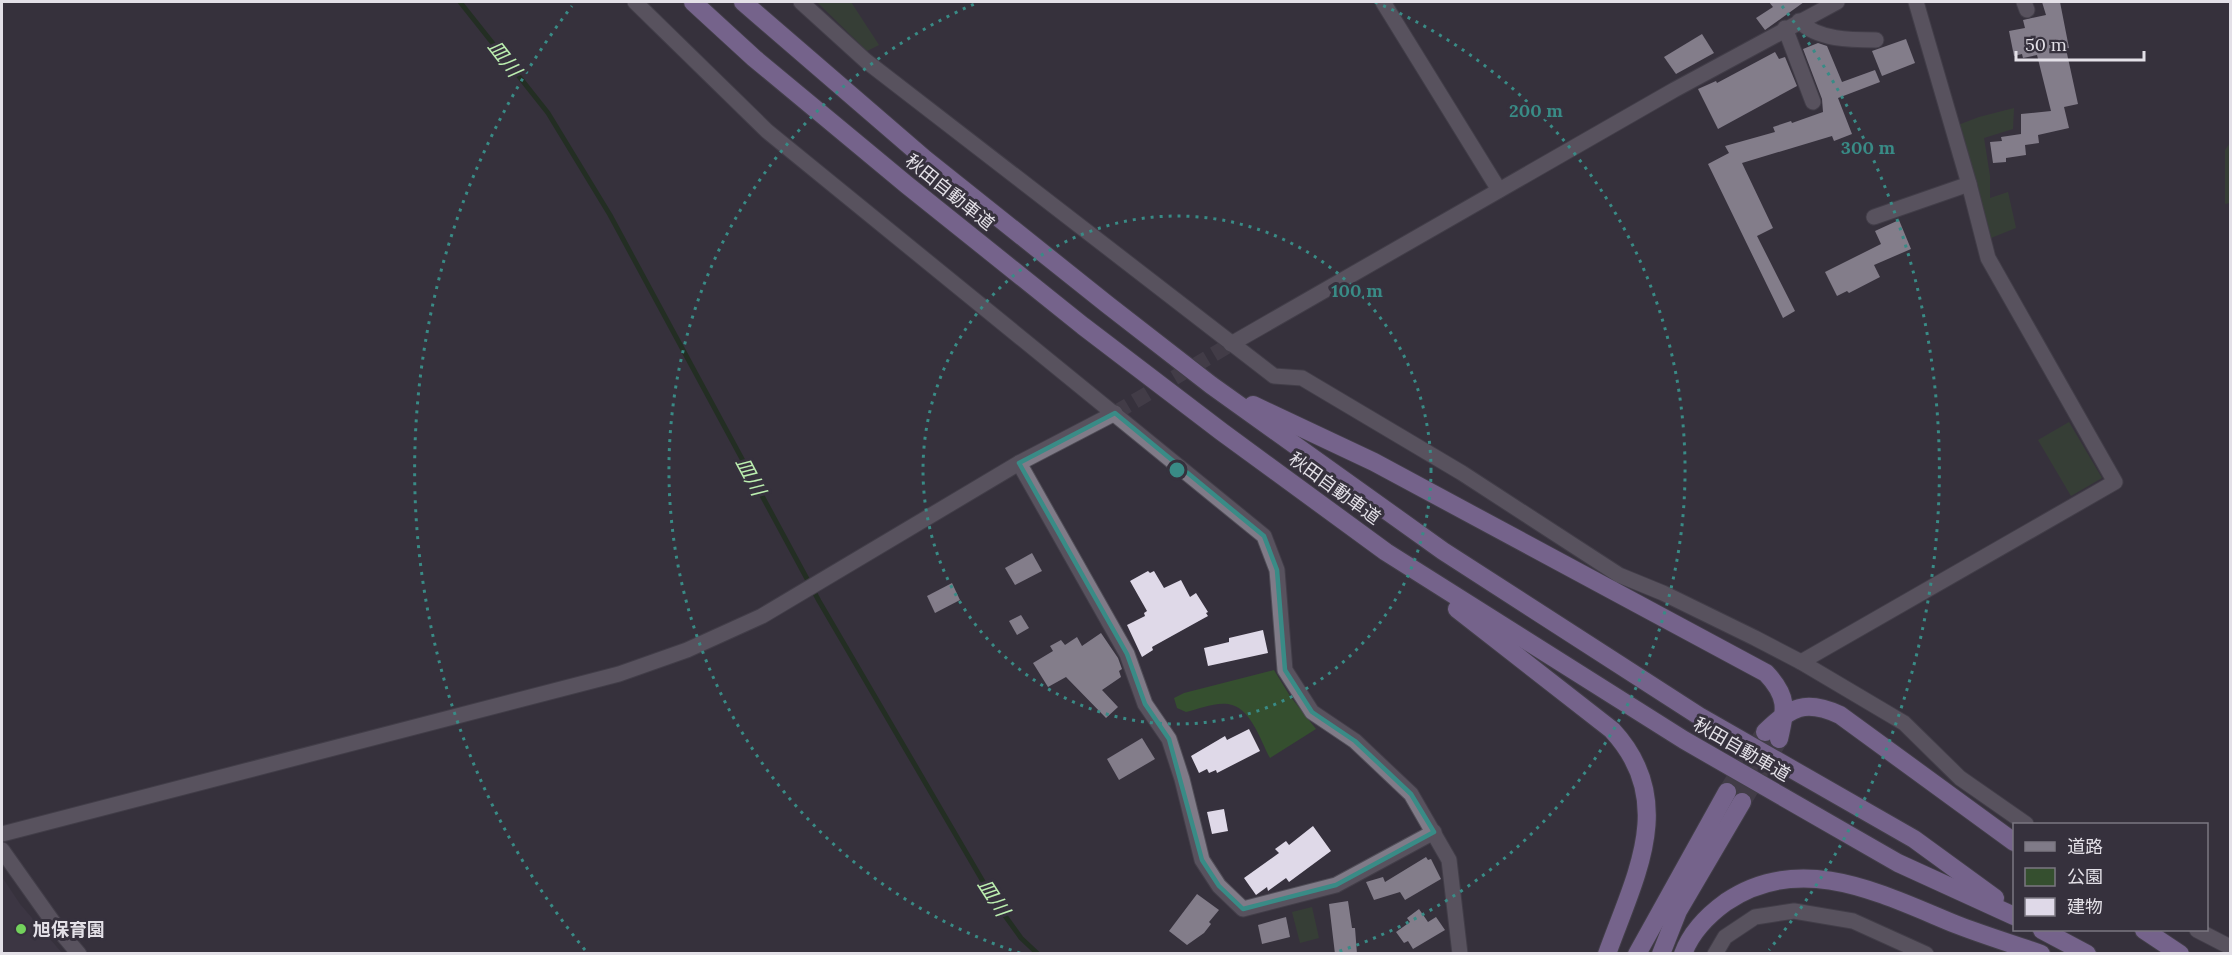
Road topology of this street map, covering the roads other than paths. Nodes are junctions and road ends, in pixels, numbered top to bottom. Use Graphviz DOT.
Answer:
graph roads {
  1 [pos="635,2"];
  2 [pos="693,2"];
  3 [pos="743,2"];
  4 [pos="801,2"];
  5 [pos="1383,2"];
  6 [pos="1837,2"];
  7 [pos="1916,2"];
  8 [pos="1792,25"];
  9 [pos="1876,40"];
  10 [pos="1813,102"];
  11 [pos="1969,184"];
  12 [pos="1499,190"];
  13 [pos="1874,217"];
  14 [pos="1231,344"];
  15 [pos="1211,385"];
  16 [pos="1114,413"];
  17 [pos="1019,463"];
  18 [pos="1386,552"];
  19 [pos="1801,663"];
  20 [pos="1785,712"];
  21 [pos="1772,735"];
  22 [pos="2023,823"];
  23 [pos="1434,832"];
  24 [pos="2,834"];
  25 [pos="2013,841"];
  26 [pos="2,850"];
  27 [pos="2013,913"];
  28 [pos="2013,914"];
  29 [pos="2044,931"];
  30 [pos="2146,931"];
  31 [pos="2199,931"];
  32 [pos="2230,947"];
  33 [pos="79,954"];
  34 [pos="1460,954"];
  35 [pos="1607,954"];
  36 [pos="1637,954"];
  37 [pos="1661,954"];
  38 [pos="1683,954"];
  39 [pos="1715,954"];
  40 [pos="1926,954"];
  41 [pos="2041,954"];
  42 [pos="2087,954"];
  43 [pos="2180,954"];
  1 -- 16 [label="street"];
  2 -- 18 [label="highway, 秋田自動車道"];
  3 -- 15 [label="highway, 秋田自動車道"];
  4 -- 14 [label="street"];
  5 -- 12 [label="street"];
  6 -- 8 [label="street"];
  7 -- 11 [label="street"];
  8 -- 9 [label="street"];
  8 -- 10 [label="street"];
  8 -- 12 [label="street"];
  11 -- 13 [label="street"];
  11 -- 19 [label="street"];
  12 -- 14 [label="street"];
  14 -- 19 [label="street"];
  15 -- 20 [label="highway"];
  15 -- 27 [label="highway, 秋田自動車道"];
  16 -- 17 [label="street"];
  16 -- 23 [label="street"];
  17 -- 23 [label="street"];
  17 -- 24 [label="street"];
  18 -- 28 [label="highway, 秋田自動車道"];
  18 -- 35 [label="highway"];
  19 -- 22 [label="street"];
  20 -- 21 [label="highway"];
  20 -- 25 [label="highway"];
  23 -- 34 [label="street"];
  26 -- 33 [label="street"];
  29 -- 42 [label="highway"];
  30 -- 43 [label="highway"];
  31 -- 32 [label="street"];
  36 -- 37 [label="highway"];
  38 -- 41 [label="highway"];
  39 -- 40 [label="street"];
}
